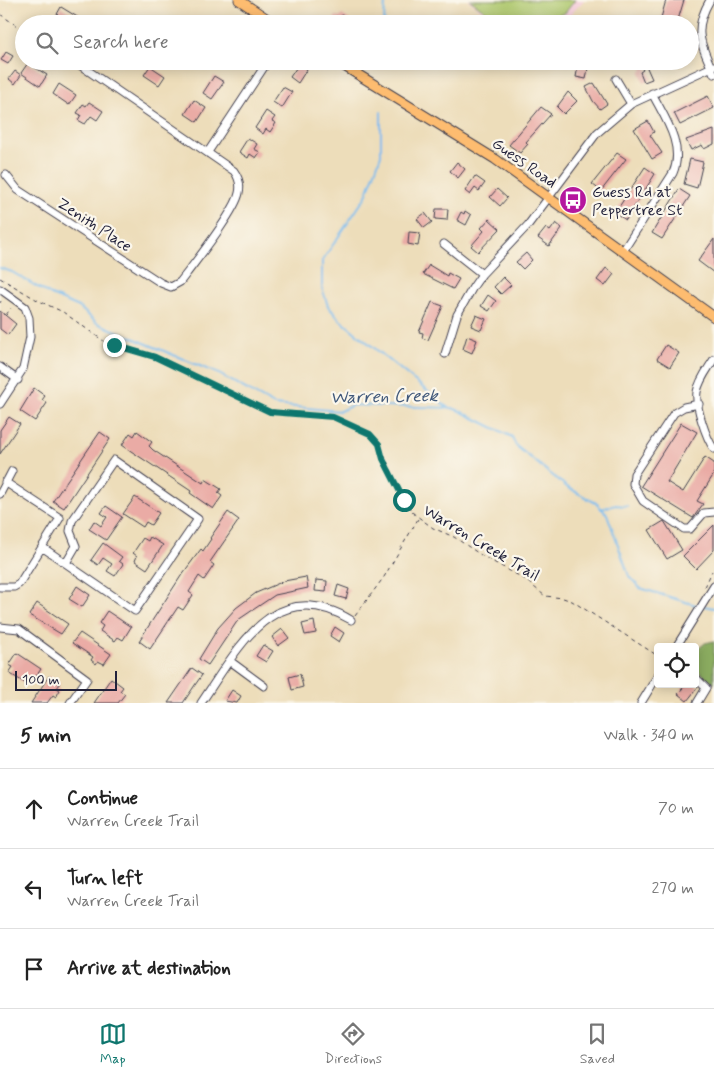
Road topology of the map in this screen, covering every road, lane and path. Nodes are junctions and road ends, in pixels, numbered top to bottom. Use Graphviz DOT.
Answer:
graph roads {
  1 [pos="239,0"];
  2 [pos="710,0"];
  3 [pos="0,14"];
  4 [pos="262,15"];
  5 [pos="15,25"];
  6 [pos="713,69"];
  7 [pos="87,70"];
  8 [pos="262,70"];
  9 [pos="351,70"];
  10 [pos="616,78"];
  11 [pos="652,93"];
  12 [pos="632,104"];
  13 [pos="208,152"];
  14 [pos="6,175"];
  15 [pos="549,196"];
  16 [pos="444,244"];
  17 [pos="623,251"];
  18 [pos="482,274"];
  19 [pos="0,278"];
  20 [pos="0,289"];
  21 [pos="11,308"];
  22 [pos="6,315"];
  23 [pos="714,316"];
  24 [pos="445,354"];
  25 [pos="714,359"];
  26 [pos="0,367"];
  27 [pos="18,380"];
  28 [pos="0,404"];
  29 [pos="699,404"];
  30 [pos="714,448"];
  31 [pos="12,471"];
  32 [pos="3,482"];
  33 [pos="0,494"];
  34 [pos="710,512"];
  35 [pos="60,518"];
  36 [pos="419,518"];
  37 [pos="72,521"];
  38 [pos="42,547"];
  39 [pos="66,563"];
  40 [pos="714,586"];
  41 [pos="0,587"];
  42 [pos="351,620"];
  43 [pos="0,627"];
  44 [pos="678,643"];
  45 [pos="654,653"];
  46 [pos="230,661"];
  47 [pos="654,681"];
  48 [pos="699,681"];
  49 [pos="264,686"];
  50 [pos="70,703"];
  51 [pos="201,703"];
  52 [pos="640,703"];
  53 [pos="697,703"];
  1 -- 4 [label="main road"];
  2 -- 6 [label="street"];
  3 -- 5 [label="path"];
  6 -- 11 [label="street"];
  7 -- 13 [label="street"];
  8 -- 13 [label="street"];
  9 -- 15 [label="main road, Guess Road"];
  10 -- 12 [label="street"];
  11 -- 12 [label="street"];
  11 -- 17 [label="street"];
  12 -- 15 [label="street"];
  13 -- 14 [label="street, Zenith Place"];
  15 -- 17 [label="main road, Guess Road"];
  15 -- 18 [label="street"];
  16 -- 18 [label="street"];
  17 -- 23 [label="main road, Guess Road"];
  18 -- 24 [label="street"];
  19 -- 36 [label="path, Warren Creek Trail"];
  20 -- 27 [label="street"];
  21 -- 22 [label="path"];
  25 -- 29 [label="street"];
  26 -- 27 [label="street"];
  27 -- 28 [label="street"];
  29 -- 30 [label="street"];
  29 -- 34 [label="street"];
  31 -- 32 [label="street"];
  32 -- 33 [label="street"];
  32 -- 35 [label="street"];
  35 -- 37 [label="street"];
  35 -- 38 [label="street"];
  36 -- 42 [label="path"];
  36 -- 45 [label="path, Warren Creek Trail"];
  37 -- 39 [label="street"];
  37 -- 39 [label="street"];
  38 -- 39 [label="street"];
  38 -- 41 [label="street"];
  40 -- 44 [label="street"];
  42 -- 46 [label="street"];
  43 -- 50 [label="street"];
  46 -- 49 [label="street"];
  46 -- 51 [label="street"];
  47 -- 52 [label="street"];
  48 -- 53 [label="street"];
}
